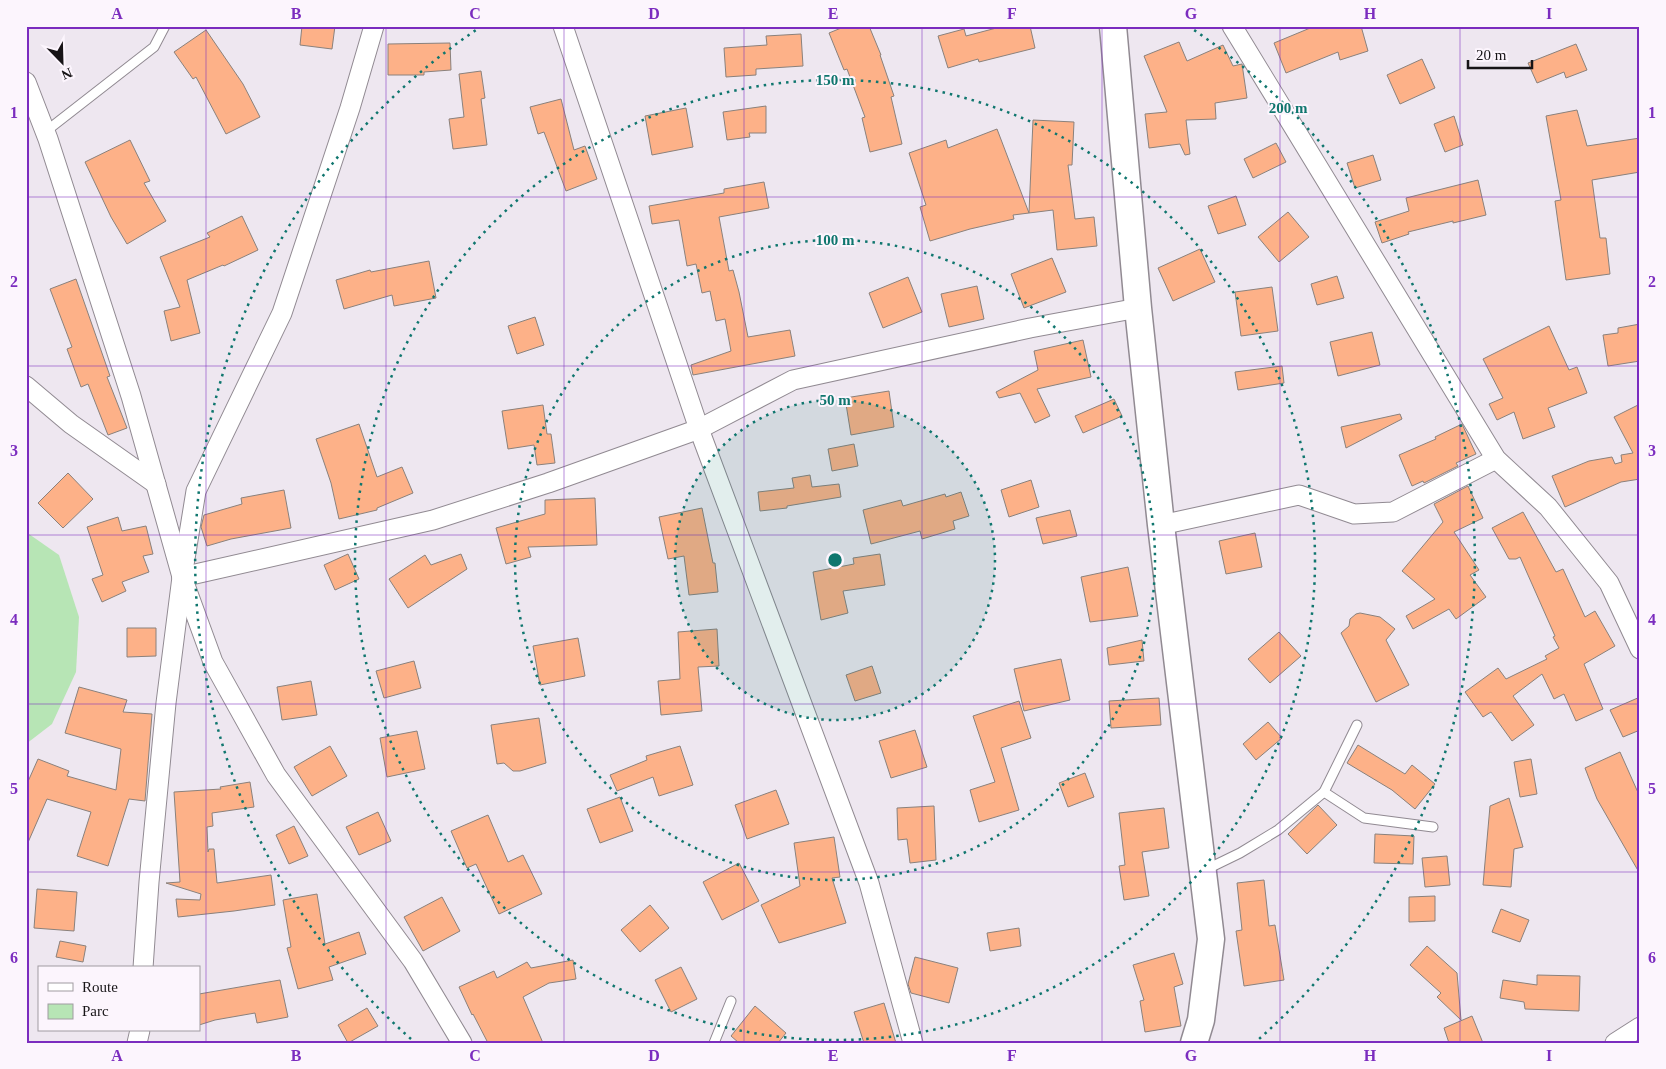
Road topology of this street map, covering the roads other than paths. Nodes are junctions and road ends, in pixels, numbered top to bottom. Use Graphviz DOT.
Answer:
graph roads {
  1 [pos="165,26"];
  2 [pos="374,26"];
  3 [pos="563,26"];
  4 [pos="1113,26"];
  5 [pos="1232,26"];
  6 [pos="26,82"];
  7 [pos="45,132"];
  8 [pos="1138,308"];
  9 [pos="26,386"];
  10 [pos="698,429"];
  11 [pos="1496,459"];
  12 [pos="156,484"];
  13 [pos="1161,525"];
  14 [pos="182,577"];
  15 [pos="1640,649"];
  16 [pos="1357,725"];
  17 [pos="1324,792"];
  18 [pos="1433,827"];
  19 [pos="1203,871"];
  20 [pos="143,966"];
  21 [pos="731,1001"];
  22 [pos="1640,1027"];
  23 [pos="462,1043"];
  24 [pos="714,1043"];
  25 [pos="913,1043"];
  26 [pos="1194,1043"];
  27 [pos="1615,1043"];
  1 -- 7 [label="lane"];
  2 -- 14 [label="street"];
  3 -- 10 [label="street"];
  4 -- 8 [label="street"];
  5 -- 11 [label="street"];
  6 -- 7 [label="street"];
  7 -- 12 [label="street"];
  8 -- 10 [label="street"];
  8 -- 13 [label="street"];
  9 -- 12 [label="street"];
  10 -- 14 [label="street"];
  10 -- 25 [label="street"];
  11 -- 13 [label="street"];
  11 -- 15 [label="street"];
  12 -- 14 [label="street"];
  13 -- 19 [label="street"];
  14 -- 20 [label="street"];
  14 -- 23 [label="street"];
  16 -- 17 [label="lane"];
  17 -- 18 [label="lane"];
  17 -- 19 [label="lane"];
  19 -- 26 [label="street"];
  21 -- 24 [label="lane"];
  22 -- 27 [label="street"];
}
